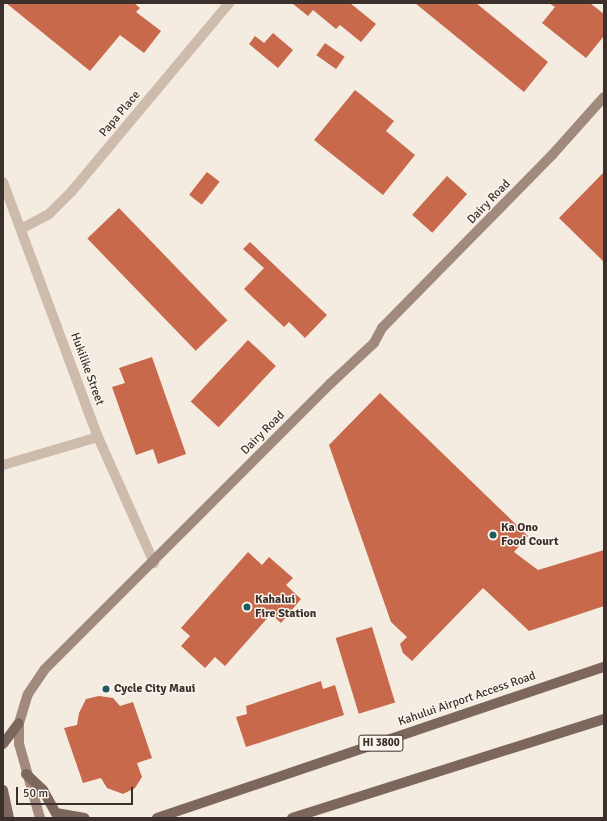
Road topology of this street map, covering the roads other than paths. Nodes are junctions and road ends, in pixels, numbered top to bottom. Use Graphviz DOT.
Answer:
graph roads {
  1 [pos="229,3"];
  2 [pos="604,97"];
  3 [pos="3,182"];
  4 [pos="21,229"];
  5 [pos="98,437"];
  6 [pos="3,465"];
  7 [pos="154,562"];
  8 [pos="604,667"];
  9 [pos="604,719"];
  10 [pos="19,723"];
  11 [pos="3,744"];
  12 [pos="26,774"];
  13 [pos="3,790"];
  14 [pos="9,818"];
  15 [pos="40,818"];
  16 [pos="85,818"];
  17 [pos="157,818"];
  18 [pos="292,818"];
  1 -- 4 [label="street, Papa Place"];
  2 -- 7 [label="main road, Dairy Road"];
  3 -- 4 [label="street, Hukilike Street"];
  4 -- 5 [label="street, Hukilike Street"];
  5 -- 6 [label="street"];
  5 -- 7 [label="street, Hukilike Street"];
  7 -- 10 [label="main road, Dairy Road"];
  8 -- 17 [label="main road, Kahului Airport Access Road / HI 3800"];
  9 -- 18 [label="main road"];
  10 -- 11 [label="main road"];
  10 -- 12 [label="main road, Dairy Road"];
  12 -- 15 [label="main road, Dairy Road"];
  12 -- 16 [label="main road"];
  13 -- 14 [label="main road"];
}
